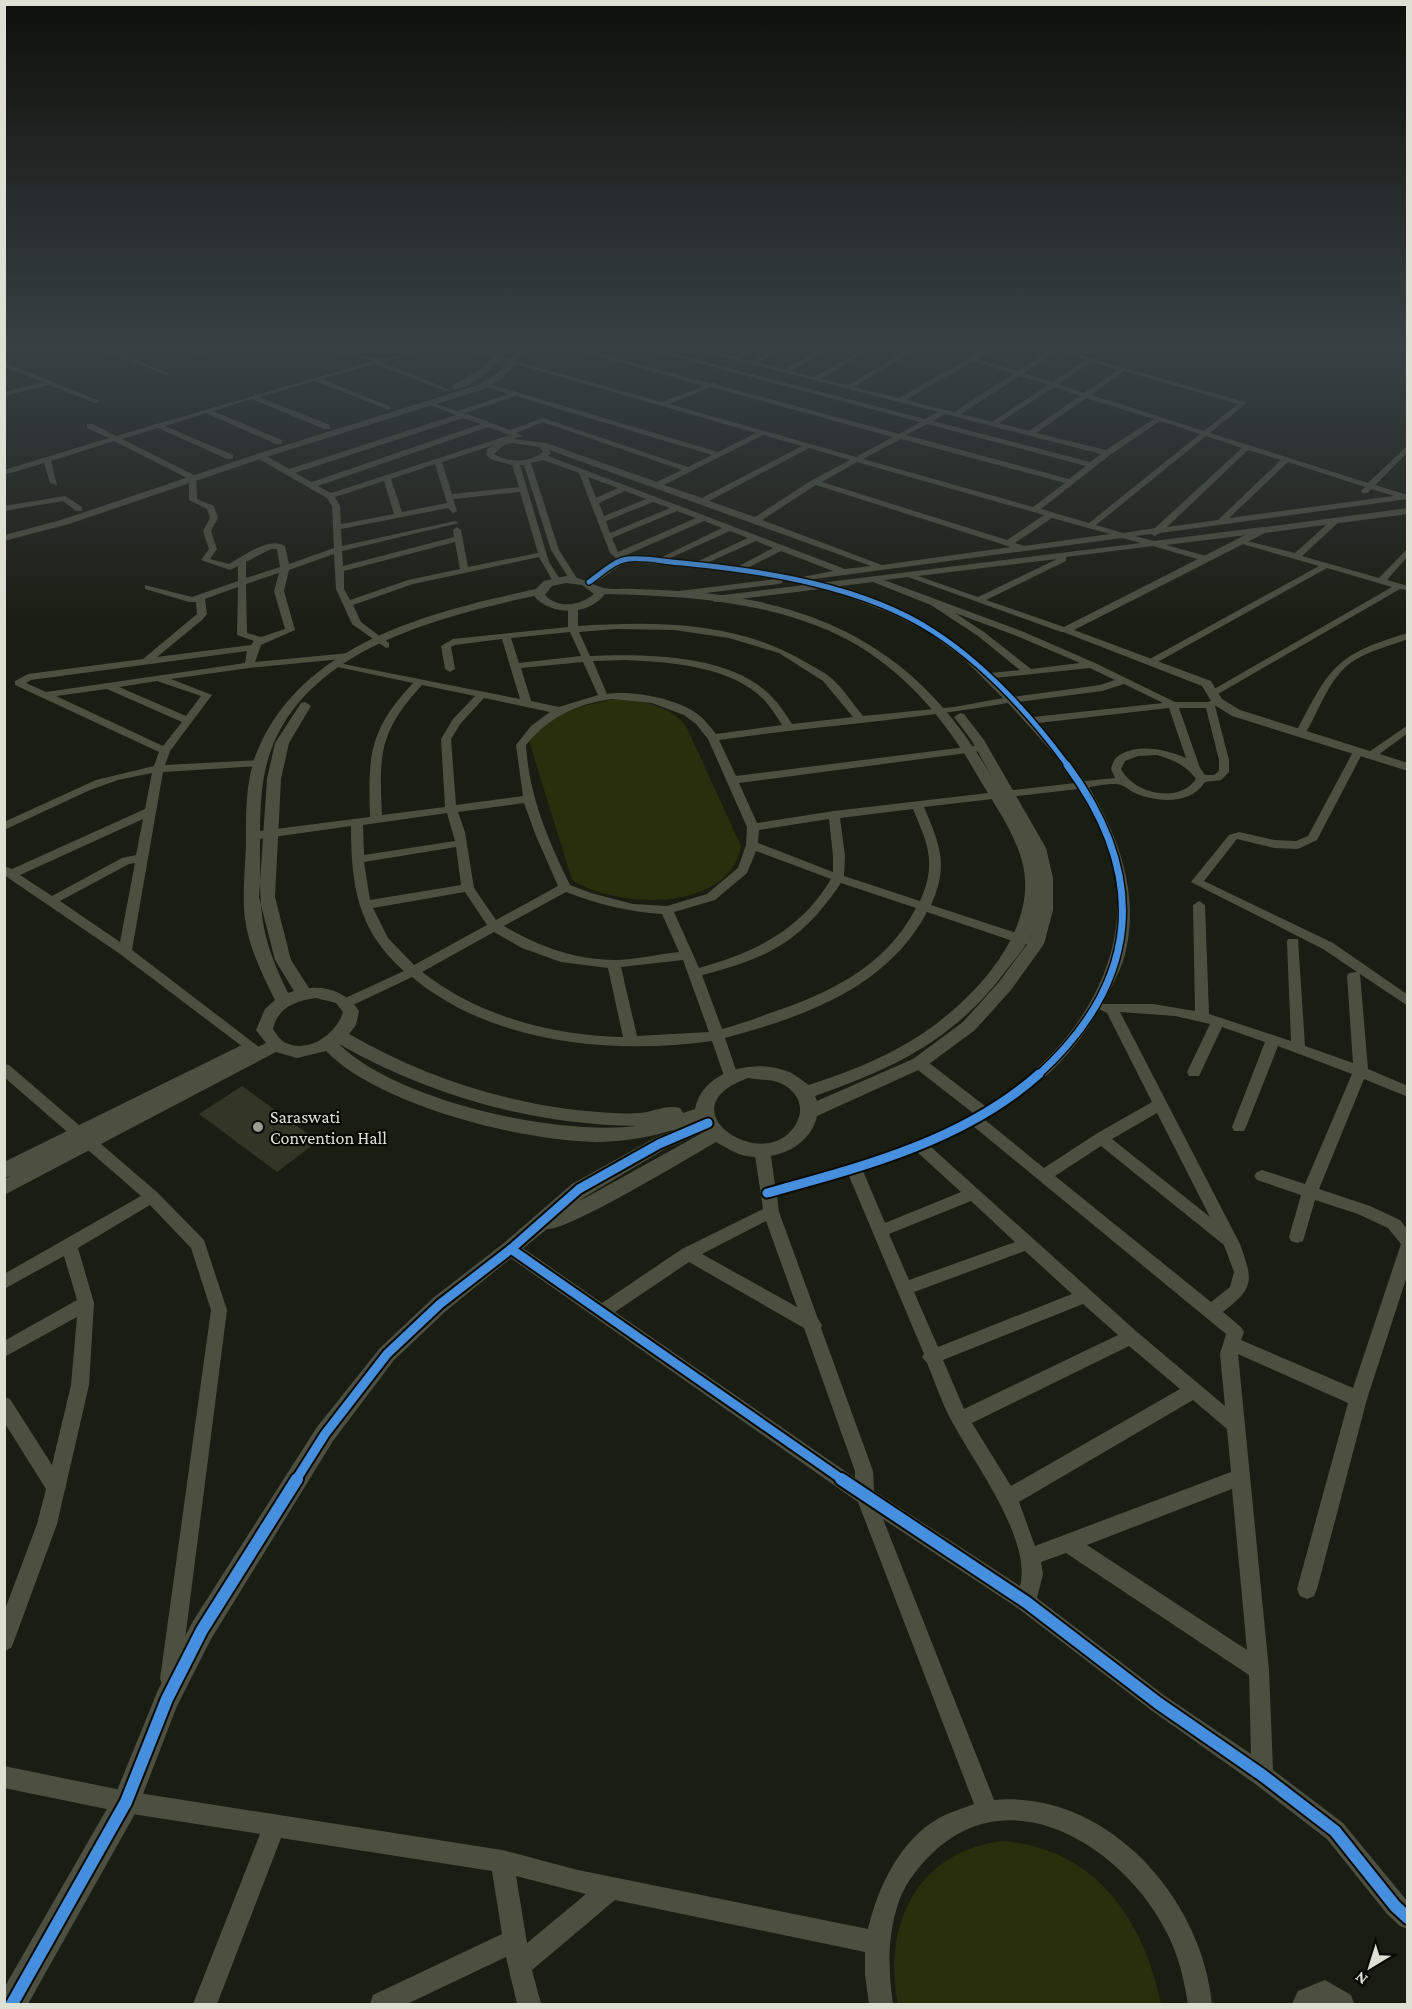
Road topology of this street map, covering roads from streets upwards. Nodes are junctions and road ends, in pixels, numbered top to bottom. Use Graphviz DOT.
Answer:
graph roads {
  1 [pos="107,442"];
  2 [pos="117,442"];
  3 [pos="196,442"];
  4 [pos="279,442"];
  5 [pos="306,442"];
  6 [pos="379,442"];
  7 [pos="437,442"];
  8 [pos="492,442"];
  9 [pos="536,442"];
  10 [pos="607,442"];
  11 [pos="675,442"];
  12 [pos="745,442"];
  13 [pos="799,442"];
  14 [pos="889,442"];
  15 [pos="921,442"];
  16 [pos="1005,442"];
  17 [pos="1061,442"];
  18 [pos="1124,442"];
  19 [pos="1192,442"];
  20 [pos="1231,442"];
  21 [pos="539,443"];
  22 [pos="810,445"];
  23 [pos="1247,447"];
  24 [pos="1407,447"];
  25 [pos="1107,453"];
  26 [pos="719,455"];
  27 [pos="260,456"];
  28 [pos="230,457"];
  29 [pos="543,457"];
  30 [pos="857,459"];
  31 [pos="1287,459"];
  32 [pos="47,460"];
  33 [pos="438,461"];
  34 [pos="515,462"];
  35 [pos="527,462"];
  36 [pos="1092,465"];
  37 [pos="689,470"];
  38 [pos="582,471"];
  39 [pos="289,472"];
  40 [pos="4,473"];
  41 [pos="181,474"];
  42 [pos="387,477"];
  43 [pos="193,478"];
  44 [pos="815,482"];
  45 [pos="1071,482"];
  46 [pos="54,483"];
  47 [pos="312,485"];
  48 [pos="658,486"];
  49 [pos="1370,486"];
  50 [pos="625,488"];
  51 [pos="522,489"];
  52 [pos="330,496"];
  53 [pos="1407,497"];
  54 [pos="653,499"];
  55 [pos="451,501"];
  56 [pos="594,501"];
  57 [pos="703,501"];
  58 [pos="1354,504"];
  59 [pos="678,508"];
  60 [pos="4,509"];
  61 [pos="78,509"];
  62 [pos="1036,509"];
  63 [pos="1407,511"];
  64 [pos="398,514"];
  65 [pos="1052,514"];
  66 [pos="704,518"];
  67 [pos="601,520"];
  68 [pos="756,520"];
  69 [pos="1337,520"];
  70 [pos="455,523"];
  71 [pos="1218,524"];
  72 [pos="1091,525"];
  73 [pos="338,527"];
  74 [pos="730,528"];
  75 [pos="4,529"];
  76 [pos="1263,530"];
  77 [pos="1155,533"];
  78 [pos="1130,536"];
  79 [pos="1216,536"];
  80 [pos="608,537"];
  81 [pos="4,538"];
  82 [pos="756,538"];
  83 [pos="458,539"];
  84 [pos="1240,542"];
  85 [pos="1009,543"];
  86 [pos="1157,544"];
  87 [pos="780,548"];
  88 [pos="340,549"];
  89 [pos="1027,549"];
  90 [pos="1407,550"];
  91 [pos="543,554"];
  92 [pos="1073,554"];
  93 [pos="1297,556"];
  94 [pos="621,558"];
  95 [pos="1207,559"];
  96 [pos="242,560"];
  97 [pos="658,561"];
  98 [pos="698,564"];
  99 [pos="1327,565"];
  100 [pos="882,567"];
  101 [pos="285,568"];
  102 [pos="340,569"];
  103 [pos="464,569"];
  104 [pos="739,569"];
  105 [pos="844,572"];
  106 [pos="908,576"];
  107 [pos="793,579"];
  108 [pos="574,580"];
  109 [pos="557,581"];
  110 [pos="871,581"];
  111 [pos="1381,581"];
  112 [pos="243,582"];
  113 [pos="148,586"];
  114 [pos="595,586"];
  115 [pos="824,587"];
  116 [pos="1404,587"];
  117 [pos="693,592"];
  118 [pos="674,594"];
  119 [pos="540,596"];
  120 [pos="201,597"];
  121 [pos="735,597"];
  122 [pos="713,599"];
  123 [pos="978,600"];
  124 [pos="934,603"];
  125 [pos="348,604"];
  126 [pos="573,607"];
  127 [pos="573,628"];
  128 [pos="1064,630"];
  129 [pos="506,636"];
  130 [pos="1407,636"];
  131 [pos="260,639"];
  132 [pos="382,643"];
  133 [pos="251,648"];
  134 [pos="586,657"];
  135 [pos="147,661"];
  136 [pos="350,661"];
  137 [pos="1151,662"];
  138 [pos="249,665"];
  139 [pos="1094,665"];
  140 [pos="516,666"];
  141 [pos="450,669"];
  142 [pos="1029,672"];
  143 [pos="989,676"];
  144 [pos="157,678"];
  145 [pos="1124,680"];
  146 [pos="420,681"];
  147 [pos="108,686"];
  148 [pos="482,694"];
  149 [pos="43,695"];
  150 [pos="603,695"];
  151 [pos="1010,700"];
  152 [pos="1214,700"];
  153 [pos="527,704"];
  154 [pos="1173,705"];
  155 [pos="558,710"];
  156 [pos="949,711"];
  157 [pos="186,720"];
  158 [pos="861,720"];
  159 [pos="1033,720"];
  160 [pos="789,727"];
  161 [pos="1407,728"];
  162 [pos="1300,734"];
  163 [pos="713,738"];
  164 [pos="976,748"];
  165 [pos="165,750"];
  166 [pos="1358,752"];
  167 [pos="1370,756"];
  168 [pos="261,763"];
  169 [pos="1195,766"];
  170 [pos="1407,767"];
  171 [pos="158,770"];
  172 [pos="1202,779"];
  173 [pos="733,780"];
  174 [pos="1122,781"];
  175 [pos="1080,783"];
  176 [pos="1011,795"];
  177 [pos="996,796"];
  178 [pos="528,799"];
  179 [pos="917,804"];
  180 [pos="451,809"];
  181 [pos="150,812"];
  182 [pos="834,814"];
  183 [pos="376,820"];
  184 [pos="357,824"];
  185 [pos="4,827"];
  186 [pos="753,827"];
  187 [pos="269,833"];
  188 [pos="253,836"];
  189 [pos="461,843"];
  190 [pos="752,845"];
  191 [pos="142,858"];
  192 [pos="357,860"];
  193 [pos="8,872"];
  194 [pos="837,878"];
  195 [pos="565,887"];
  196 [pos="468,888"];
  197 [pos="51,901"];
  198 [pos="364,905"];
  199 [pos="1199,905"];
  200 [pos="924,906"];
  201 [pos="667,910"];
  202 [pos="495,927"];
  203 [pos="1022,939"];
  204 [pos="1293,942"];
  205 [pos="1036,944"];
  206 [pos="125,951"];
  207 [pos="687,955"];
  208 [pos="614,964"];
  209 [pos="412,972"];
  210 [pos="695,973"];
  211 [pos="1354,976"];
  212 [pos="304,994"];
  213 [pos="284,1000"];
  214 [pos="1407,1002"];
  215 [pos="346,1003"];
  216 [pos="1111,1008"];
  217 [pos="1094,1009"];
  218 [pos="1202,1015"];
  219 [pos="1218,1021"];
  220 [pos="718,1035"];
  221 [pos="334,1040"];
  222 [pos="1273,1040"];
  223 [pos="631,1042"];
  224 [pos="266,1043"];
  225 [pos="1298,1049"];
  226 [pos="919,1063"];
  227 [pos="5,1070"];
  228 [pos="1361,1070"];
  229 [pos="1194,1072"];
  230 [pos="731,1076"];
  231 [pos="1407,1092"];
  232 [pos="805,1093"];
  233 [pos="1161,1104"];
  234 [pos="812,1112"];
  235 [pos="979,1116"];
  236 [pos="709,1118"];
  237 [pos="1239,1127"];
  238 [pos="86,1137"];
  239 [pos="1101,1138"];
  240 [pos="920,1146"];
  241 [pos="762,1149"];
  242 [pos="854,1170"];
  243 [pos="4,1171"];
  244 [pos="1044,1176"];
  245 [pos="1262,1176"];
  246 [pos="4,1188"];
  247 [pos="1309,1193"];
  248 [pos="973,1194"];
  249 [pos="152,1197"];
  250 [pos="769,1202"];
  251 [pos="880,1231"];
  252 [pos="1297,1237"];
  253 [pos="1029,1243"];
  254 [pos="1232,1244"];
  255 [pos="1407,1244"];
  256 [pos="69,1246"];
  257 [pos="511,1249"];
  258 [pos="688,1254"];
  259 [pos="4,1282"];
  260 [pos="903,1289"];
  261 [pos="1087,1295"];
  262 [pos="86,1303"];
  263 [pos="1210,1312"];
  264 [pos="601,1313"];
  265 [pos="814,1325"];
  266 [pos="1131,1337"];
  267 [pos="1232,1344"];
  268 [pos="4,1350"];
  269 [pos="931,1357"];
  270 [pos="1194,1390"];
  271 [pos="1358,1399"];
  272 [pos="4,1405"];
  273 [pos="960,1420"];
  274 [pos="1235,1425"];
  275 [pos="1239,1478"];
  276 [pos="56,1489"];
  277 [pos="865,1496"];
  278 [pos="1008,1498"];
  279 [pos="1068,1543"];
  280 [pos="1030,1557"];
  281 [pos="1307,1589"];
  282 [pos="1026,1602"];
  283 [pos="5,1640"];
  284 [pos="1259,1670"];
  285 [pos="167,1699"];
  286 [pos="1262,1775"];
  287 [pos="4,1777"];
  288 [pos="126,1802"];
  289 [pos="987,1809"];
  290 [pos="275,1824"];
  291 [pos="502,1861"];
  292 [pos="611,1888"];
  293 [pos="1407,1918"];
  294 [pos="515,1940"];
  295 [pos="878,1943"];
  296 [pos="519,1965"];
  297 [pos="12,2004"];
  298 [pos="205,2004"];
  299 [pos="382,2004"];
  300 [pos="530,2004"];
  301 [pos="881,2004"];
  302 [pos="1200,2004"];
  303 [pos="1304,2004"];
  304 [pos="1342,2004"];
  1 -- 32 [label="street"];
  2 -- 41 [label="street"];
  3 -- 28 [label="street"];
  4 -- 28 [label="street"];
  5 -- 27 [label="street"];
  6 -- 39 [label="street"];
  7 -- 47 [label="street"];
  8 -- 33 [label="street"];
  9 -- 21 [label="street"];
  10 -- 37 [label="street"];
  11 -- 26 [label="street"];
  12 -- 26 [label="street"];
  13 -- 22 [label="street"];
  14 -- 30 [label="street"];
  15 -- 45 [label="street"];
  16 -- 36 [label="street"];
  17 -- 25 [label="street"];
  18 -- 25 [label="street"];
  19 -- 72 [label="street"];
  20 -- 23 [label="street"];
  21 -- 29 [label="street"];
  21 -- 34 [label="street"];
  21 -- 48 [label="street"];
  22 -- 30 [label="street"];
  22 -- 57 [label="street"];
  23 -- 31 [label="street"];
  23 -- 77 [label="street"];
  24 -- 49 [label="street"];
  25 -- 36 [label="street"];
  26 -- 37 [label="street"];
  27 -- 39 [label="street"];
  27 -- 43 [label="street"];
  28 -- 41 [label="street"];
  29 -- 35 [label="street"];
  29 -- 38 [label="street"];
  30 -- 44 [label="street"];
  30 -- 62 [label="street"];
  31 -- 49 [label="street"];
  31 -- 71 [label="street"];
  32 -- 40 [label="street"];
  32 -- 46 [label="street"];
  33 -- 42 [label="street"];
  33 -- 55 [label="street"];
  34 -- 35 [label="street"];
  34 -- 51 [label="street"];
  35 -- 108 [label="street"];
  36 -- 45 [label="street"];
  37 -- 48 [label="street"];
  38 -- 50 [label="street"];
  38 -- 56 [label="street"];
  39 -- 47 [label="street"];
  41 -- 43 [label="street"];
  41 -- 61 [label="street"];
  42 -- 52 [label="street"];
  42 -- 64 [label="street"];
  43 -- 81 [label="street"];
  43 -- 96 [label="street"];
  44 -- 68 [label="street"];
  44 -- 85 [label="street"];
  45 -- 62 [label="street"];
  47 -- 52 [label="street"];
  48 -- 57 [label="street"];
  49 -- 53 [label="street"];
  49 -- 58 [label="street"];
  50 -- 54 [label="street"];
  50 -- 56 [label="street"];
  51 -- 55 [label="street"];
  51 -- 91 [label="street"];
  52 -- 73 [label="street"];
  53 -- 58 [label="street"];
  54 -- 59 [label="street"];
  54 -- 67 [label="street"];
  55 -- 64 [label="street"];
  55 -- 70 [label="street"];
  56 -- 67 [label="street"];
  57 -- 68 [label="street"];
  58 -- 71 [label="street"];
  59 -- 66 [label="street"];
  59 -- 80 [label="street"];
  60 -- 61 [label="street"];
  61 -- 75 [label="street"];
  62 -- 65 [label="street"];
  63 -- 69 [label="street"];
  64 -- 73 [label="street"];
  65 -- 72 [label="street"];
  65 -- 85 [label="street"];
  66 -- 74 [label="street"];
  66 -- 94 [label="street"];
  67 -- 80 [label="street"];
  68 -- 100 [label="street"];
  69 -- 76 [label="street"];
  69 -- 93 [label="street"];
  70 -- 83 [label="street"];
  70 -- 88 [label="street"];
  71 -- 77 [label="street"];
  72 -- 78 [label="street"];
  73 -- 88 [label="street"];
  74 -- 82 [label="street"];
  74 -- 97 [label="street"];
  76 -- 79 [label="street"];
  76 -- 84 [label="street"];
  77 -- 78 [label="street"];
  78 -- 86 [label="street"];
  78 -- 89 [label="street"];
  79 -- 84 [label="street"];
  79 -- 86 [label="street"];
  80 -- 94 [label="street"];
  82 -- 87 [label="street"];
  82 -- 98 [label="street"];
  83 -- 102 [label="street"];
  83 -- 103 [label="street"];
  84 -- 93 [label="street"];
  84 -- 95 [label="street"];
  85 -- 89 [label="street"];
  86 -- 92 [label="street"];
  86 -- 95 [label="street"];
  87 -- 104 [label="street"];
  87 -- 105 [label="street"];
  88 -- 101 [label="street"];
  88 -- 102 [label="street"];
  89 -- 100 [label="street"];
  90 -- 111 [label="street"];
  91 -- 103 [label="street"];
  91 -- 109 [label="street"];
  92 -- 106 [label="street"];
  92 -- 123 [label="street"];
  93 -- 99 [label="street"];
  94 -- 97 [label="street"];
  94 -- 114 [label="street"];
  95 -- 128 [label="street"];
  96 -- 101 [label="street"];
  96 -- 112 [label="street"];
  97 -- 98 [label="street"];
  98 -- 104 [label="street"];
  99 -- 111 [label="street"];
  99 -- 137 [label="street"];
  100 -- 105 [label="street"];
  100 -- 106 [label="street"];
  101 -- 112 [label="street"];
  101 -- 131 [label="street"];
  102 -- 125 [label="street"];
  103 -- 125 [label="street"];
  104 -- 107 [label="street"];
  105 -- 107 [label="street"];
  105 -- 110 [label="street"];
  106 -- 110 [label="street"];
  106 -- 123 [label="street"];
  107 -- 115 [label="street"];
  107 -- 117 [label="street"];
  108 -- 109 [label="street"];
  108 -- 114 [label="street"];
  109 -- 119 [label="street"];
  110 -- 115 [label="street"];
  110 -- 124 [label="street"];
  111 -- 116 [label="street"];
  112 -- 120 [label="street"];
  112 -- 131 [label="street"];
  113 -- 120 [label="street"];
  114 -- 117 [label="street"];
  114 -- 118 [label="street"];
  114 -- 126 [label="street"];
  115 -- 121 [label="street"];
  115 -- 143 [label="street"];
  116 -- 152 [label="street"];
  117 -- 118 [label="street"];
  117 -- 121 [label="street"];
  118 -- 122 [label="street"];
  119 -- 126 [label="street"];
  119 -- 132 [label="street"];
  120 -- 135 [label="street"];
  121 -- 122 [label="street"];
  121 -- 156 [label="street"];
  122 -- 156 [label="street"];
  123 -- 128 [label="street"];
  124 -- 139 [label="street"];
  124 -- 142 [label="street"];
  125 -- 132 [label="street"];
  126 -- 127 [label="street"];
  127 -- 129 [label="street"];
  127 -- 134 [label="street"];
  127 -- 158 [label="street"];
  128 -- 137 [label="street"];
  129 -- 140 [label="street"];
  129 -- 141 [label="street"];
  130 -- 162 [label="street"];
  131 -- 133 [label="street"];
  132 -- 136 [label="street"];
  133 -- 135 [label="street"];
  133 -- 138 [label="street"];
  134 -- 140 [label="street"];
  134 -- 150 [label="street"];
  134 -- 160 [label="street"];
  135 -- 149 [label="street"];
  136 -- 138 [label="street"];
  136 -- 146 [label="street"];
  136 -- 168 [label="street"];
  136 -- 187 [label="street"];
  137 -- 152 [label="street"];
  138 -- 144 [label="street"];
  139 -- 142 [label="street"];
  139 -- 145 [label="street"];
  140 -- 153 [label="street"];
  142 -- 143 [label="street"];
  143 -- 151 [label="street"];
  144 -- 147 [label="street"];
  144 -- 157 [label="street"];
  145 -- 151 [label="street"];
  145 -- 154 [label="street"];
  146 -- 148 [label="street"];
  146 -- 183 [label="street"];
  147 -- 149 [label="street"];
  147 -- 157 [label="street"];
  148 -- 153 [label="street"];
  148 -- 180 [label="street"];
  149 -- 165 [label="street"];
  150 -- 155 [label="street"];
  150 -- 163 [label="street"];
  151 -- 156 [label="street"];
  151 -- 159 [label="street"];
  152 -- 154 [label="street"];
  152 -- 162 [label="street"];
  152 -- 172 [label="street"];
  153 -- 155 [label="street"];
  154 -- 159 [label="street"];
  154 -- 169 [label="street"];
  155 -- 178 [label="street"];
  156 -- 158 [label="street"];
  156 -- 164 [label="street"];
  157 -- 165 [label="street"];
  158 -- 160 [label="street"];
  159 -- 175 [label="street"];
  160 -- 163 [label="street"];
  161 -- 167 [label="street"];
  162 -- 166 [label="street"];
  163 -- 173 [label="street"];
  164 -- 173 [label="street"];
  164 -- 176 [label="street"];
  164 -- 177 [label="street"];
  165 -- 171 [label="street"];
  166 -- 167 [label="street"];
  166 -- 214 [label="street"];
  167 -- 170 [label="street"];
  168 -- 171 [label="street"];
  168 -- 188 [label="street"];
  169 -- 172 [label="street"];
  169 -- 174 [label="street"];
  171 -- 181 [label="street"];
  171 -- 185 [label="street"];
  172 -- 174 [label="street"];
  173 -- 186 [label="street"];
  174 -- 175 [label="street"];
  175 -- 176 [label="street"];
  175 -- 217 [label="street"];
  176 -- 177 [label="street"];
  176 -- 205 [label="street"];
  177 -- 179 [label="street"];
  177 -- 203 [label="street"];
  178 -- 180 [label="street"];
  178 -- 195 [label="street"];
  179 -- 182 [label="street"];
  179 -- 200 [label="street"];
  180 -- 183 [label="street"];
  180 -- 189 [label="street"];
  181 -- 191 [label="street"];
  181 -- 193 [label="street"];
  182 -- 186 [label="street"];
  182 -- 194 [label="street"];
  183 -- 184 [label="street"];
  184 -- 187 [label="street"];
  184 -- 192 [label="street"];
  186 -- 190 [label="street"];
  187 -- 188 [label="street"];
  187 -- 212 [label="street"];
  188 -- 213 [label="street"];
  189 -- 192 [label="street"];
  189 -- 196 [label="street"];
  190 -- 194 [label="street"];
  190 -- 201 [label="street"];
  191 -- 197 [label="street"];
  191 -- 206 [label="street"];
  192 -- 198 [label="street"];
  193 -- 197 [label="street"];
  194 -- 200 [label="street"];
  194 -- 210 [label="street"];
  195 -- 201 [label="street"];
  195 -- 202 [label="street"];
  196 -- 198 [label="street"];
  196 -- 202 [label="street"];
  197 -- 206 [label="street"];
  198 -- 209 [label="street"];
  199 -- 218 [label="street"];
  200 -- 203 [label="street"];
  200 -- 220 [label="street"];
  201 -- 207 [label="street"];
  202 -- 208 [label="street"];
  202 -- 209 [label="street"];
  203 -- 205 [label="street"];
  203 -- 232 [label="street"];
  204 -- 225 [label="street"];
  205 -- 226 [label="street"];
  206 -- 224 [label="street"];
  207 -- 208 [label="street"];
  207 -- 210 [label="street"];
  208 -- 223 [label="street"];
  209 -- 215 [label="street"];
  209 -- 223 [label="street"];
  210 -- 220 [label="street"];
  211 -- 228 [label="street"];
  212 -- 213 [label="street"];
  212 -- 215 [label="street"];
  213 -- 224 [label="street"];
  215 -- 221 [label="street"];
  216 -- 217 [label="street"];
  216 -- 218 [label="street"];
  216 -- 233 [label="street"];
  217 -- 235 [label="street"];
  218 -- 219 [label="street"];
  219 -- 222 [label="street"];
  219 -- 229 [label="street"];
  220 -- 223 [label="street"];
  220 -- 230 [label="street"];
  221 -- 224 [label="street"];
  221 -- 236 [label="street"];
  222 -- 225 [label="street"];
  222 -- 237 [label="street"];
  224 -- 238 [label="street"];
  225 -- 228 [label="street"];
  226 -- 234 [label="street"];
  226 -- 235 [label="street"];
  227 -- 238 [label="street"];
  228 -- 231 [label="street"];
  228 -- 247 [label="street"];
  230 -- 232 [label="street"];
  230 -- 236 [label="street"];
  232 -- 234 [label="street"];
  233 -- 239 [label="street"];
  233 -- 254 [label="street"];
  234 -- 241 [label="street"];
  235 -- 240 [label="street"];
  235 -- 244 [label="street"];
  236 -- 241 [label="street"];
  236 -- 257 [label="street"];
  238 -- 243 [label="street"];
  238 -- 246 [label="street"];
  238 -- 249 [label="street"];
  239 -- 244 [label="street"];
  239 -- 254 [label="street"];
  240 -- 242 [label="street"];
  240 -- 248 [label="street"];
  241 -- 250 [label="street"];
  242 -- 250 [label="street"];
  242 -- 251 [label="street"];
  244 -- 263 [label="street"];
  245 -- 247 [label="street"];
  247 -- 252 [label="street"];
  247 -- 255 [label="street"];
  248 -- 251 [label="street"];
  248 -- 253 [label="street"];
  249 -- 256 [label="street"];
  249 -- 285 [label="street"];
  250 -- 258 [label="street"];
  250 -- 265 [label="street"];
  251 -- 260 [label="street"];
  253 -- 260 [label="street"];
  253 -- 261 [label="street"];
  254 -- 263 [label="street"];
  255 -- 271 [label="street"];
  256 -- 259 [label="street"];
  256 -- 262 [label="street"];
  257 -- 264 [label="street"];
  257 -- 285 [label="street"];
  258 -- 264 [label="street"];
  258 -- 265 [label="street"];
  260 -- 269 [label="street"];
  261 -- 266 [label="street"];
  261 -- 269 [label="street"];
  262 -- 268 [label="street"];
  262 -- 276 [label="street"];
  263 -- 267 [label="street"];
  264 -- 277 [label="street"];
  265 -- 277 [label="street"];
  266 -- 270 [label="street"];
  266 -- 273 [label="street"];
  267 -- 271 [label="street"];
  267 -- 274 [label="street"];
  269 -- 273 [label="street"];
  270 -- 274 [label="street"];
  270 -- 278 [label="street"];
  271 -- 281 [label="street"];
  272 -- 276 [label="street"];
  273 -- 278 [label="street"];
  274 -- 275 [label="street"];
  275 -- 279 [label="street"];
  275 -- 284 [label="street"];
  276 -- 283 [label="street"];
  277 -- 282 [label="street"];
  277 -- 289 [label="street"];
  278 -- 280 [label="street"];
  279 -- 280 [label="street"];
  279 -- 284 [label="street"];
  280 -- 282 [label="street"];
  282 -- 286 [label="street"];
  284 -- 286 [label="street"];
  285 -- 288 [label="street"];
  286 -- 293 [label="street"];
  287 -- 288 [label="street"];
  288 -- 290 [label="street"];
  288 -- 297 [label="street"];
  289 -- 295 [label="street"];
  289 -- 302 [label="street"];
  290 -- 291 [label="street"];
  290 -- 298 [label="street"];
  291 -- 292 [label="street"];
  291 -- 294 [label="street"];
  292 -- 295 [label="street"];
  292 -- 296 [label="street"];
  294 -- 296 [label="street"];
  294 -- 299 [label="street"];
  295 -- 301 [label="street"];
  296 -- 300 [label="street"];
  303 -- 304 [label="street"];
}
